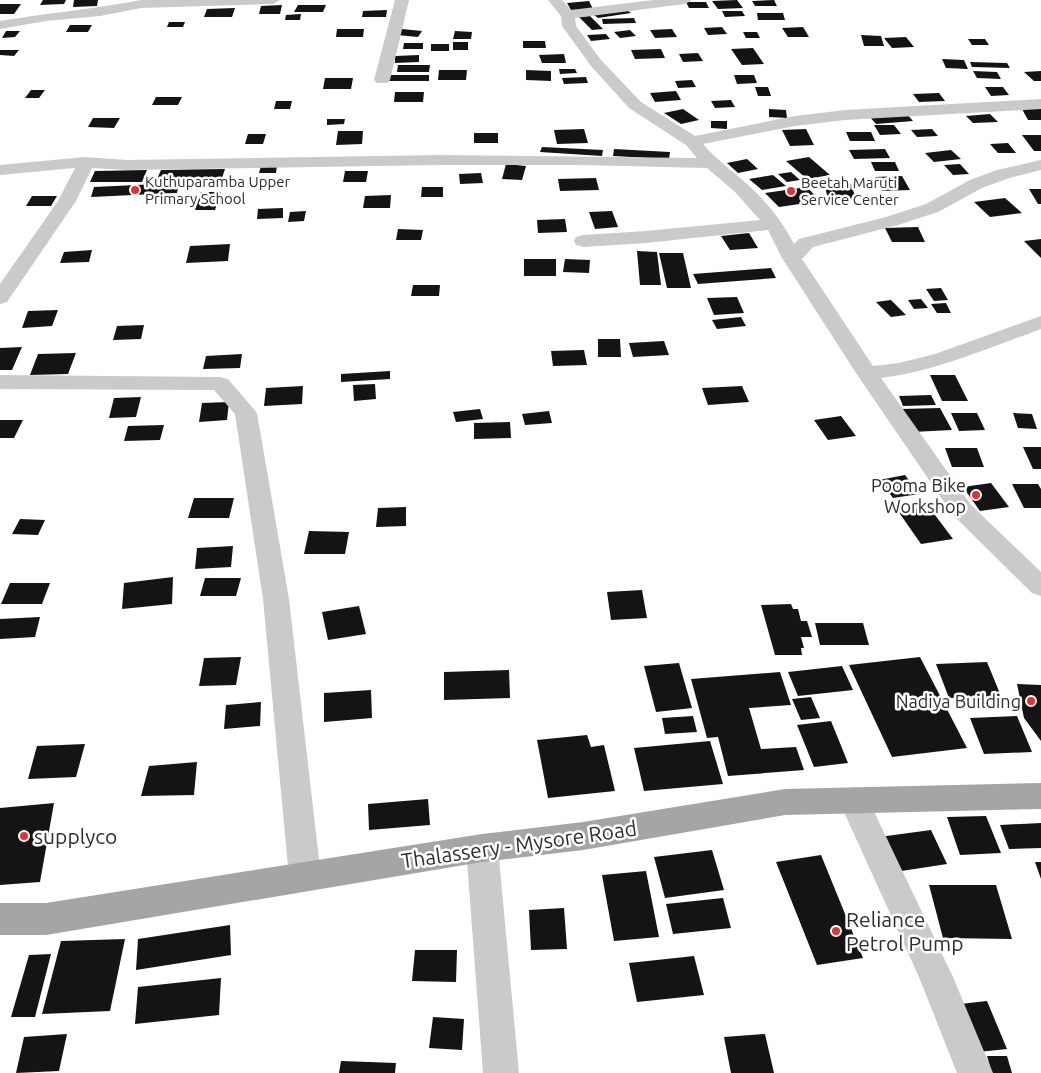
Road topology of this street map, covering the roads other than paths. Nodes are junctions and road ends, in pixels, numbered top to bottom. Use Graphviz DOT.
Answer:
graph roads {
  1 [pos="274,0"];
  2 [pos="402,0"];
  3 [pos="555,0"];
  4 [pos="685,0"];
  5 [pos="568,15"];
  6 [pos="0,25"];
  7 [pos="382,80"];
  8 [pos="1041,104"];
  9 [pos="692,141"];
  10 [pos="85,162"];
  11 [pos="711,163"];
  12 [pos="1041,165"];
  13 [pos="0,170"];
  14 [pos="774,224"];
  15 [pos="583,241"];
  16 [pos="792,258"];
  17 [pos="0,298"];
  18 [pos="1041,322"];
  19 [pos="868,373"];
  20 [pos="0,382"];
  21 [pos="1041,587"];
  22 [pos="1041,796"];
  23 [pos="853,799"];
  24 [pos="482,848"];
  25 [pos="305,877"];
  26 [pos="0,919"];
  27 [pos="501,1073"];
  28 [pos="975,1073"];
  1 -- 6 [label="street"];
  2 -- 7 [label="street"];
  3 -- 5 [label="street"];
  4 -- 5 [label="street"];
  5 -- 9 [label="street"];
  8 -- 9 [label="street"];
  9 -- 11 [label="street"];
  10 -- 11 [label="street"];
  10 -- 13 [label="street"];
  10 -- 17 [label="street"];
  11 -- 14 [label="street"];
  12 -- 16 [label="street"];
  14 -- 15 [label="street"];
  14 -- 16 [label="street"];
  16 -- 19 [label="street"];
  18 -- 19 [label="street"];
  19 -- 21 [label="street"];
  20 -- 25 [label="street"];
  22 -- 23 [label="main road, Thalassery - Mysore Road"];
  23 -- 24 [label="main road, Thalassery - Mysore Road"];
  23 -- 28 [label="street"];
  24 -- 25 [label="main road, Thalassery - Mysore Road"];
  24 -- 27 [label="street"];
  25 -- 26 [label="main road, Thalassery - Mysore Road"];
}
